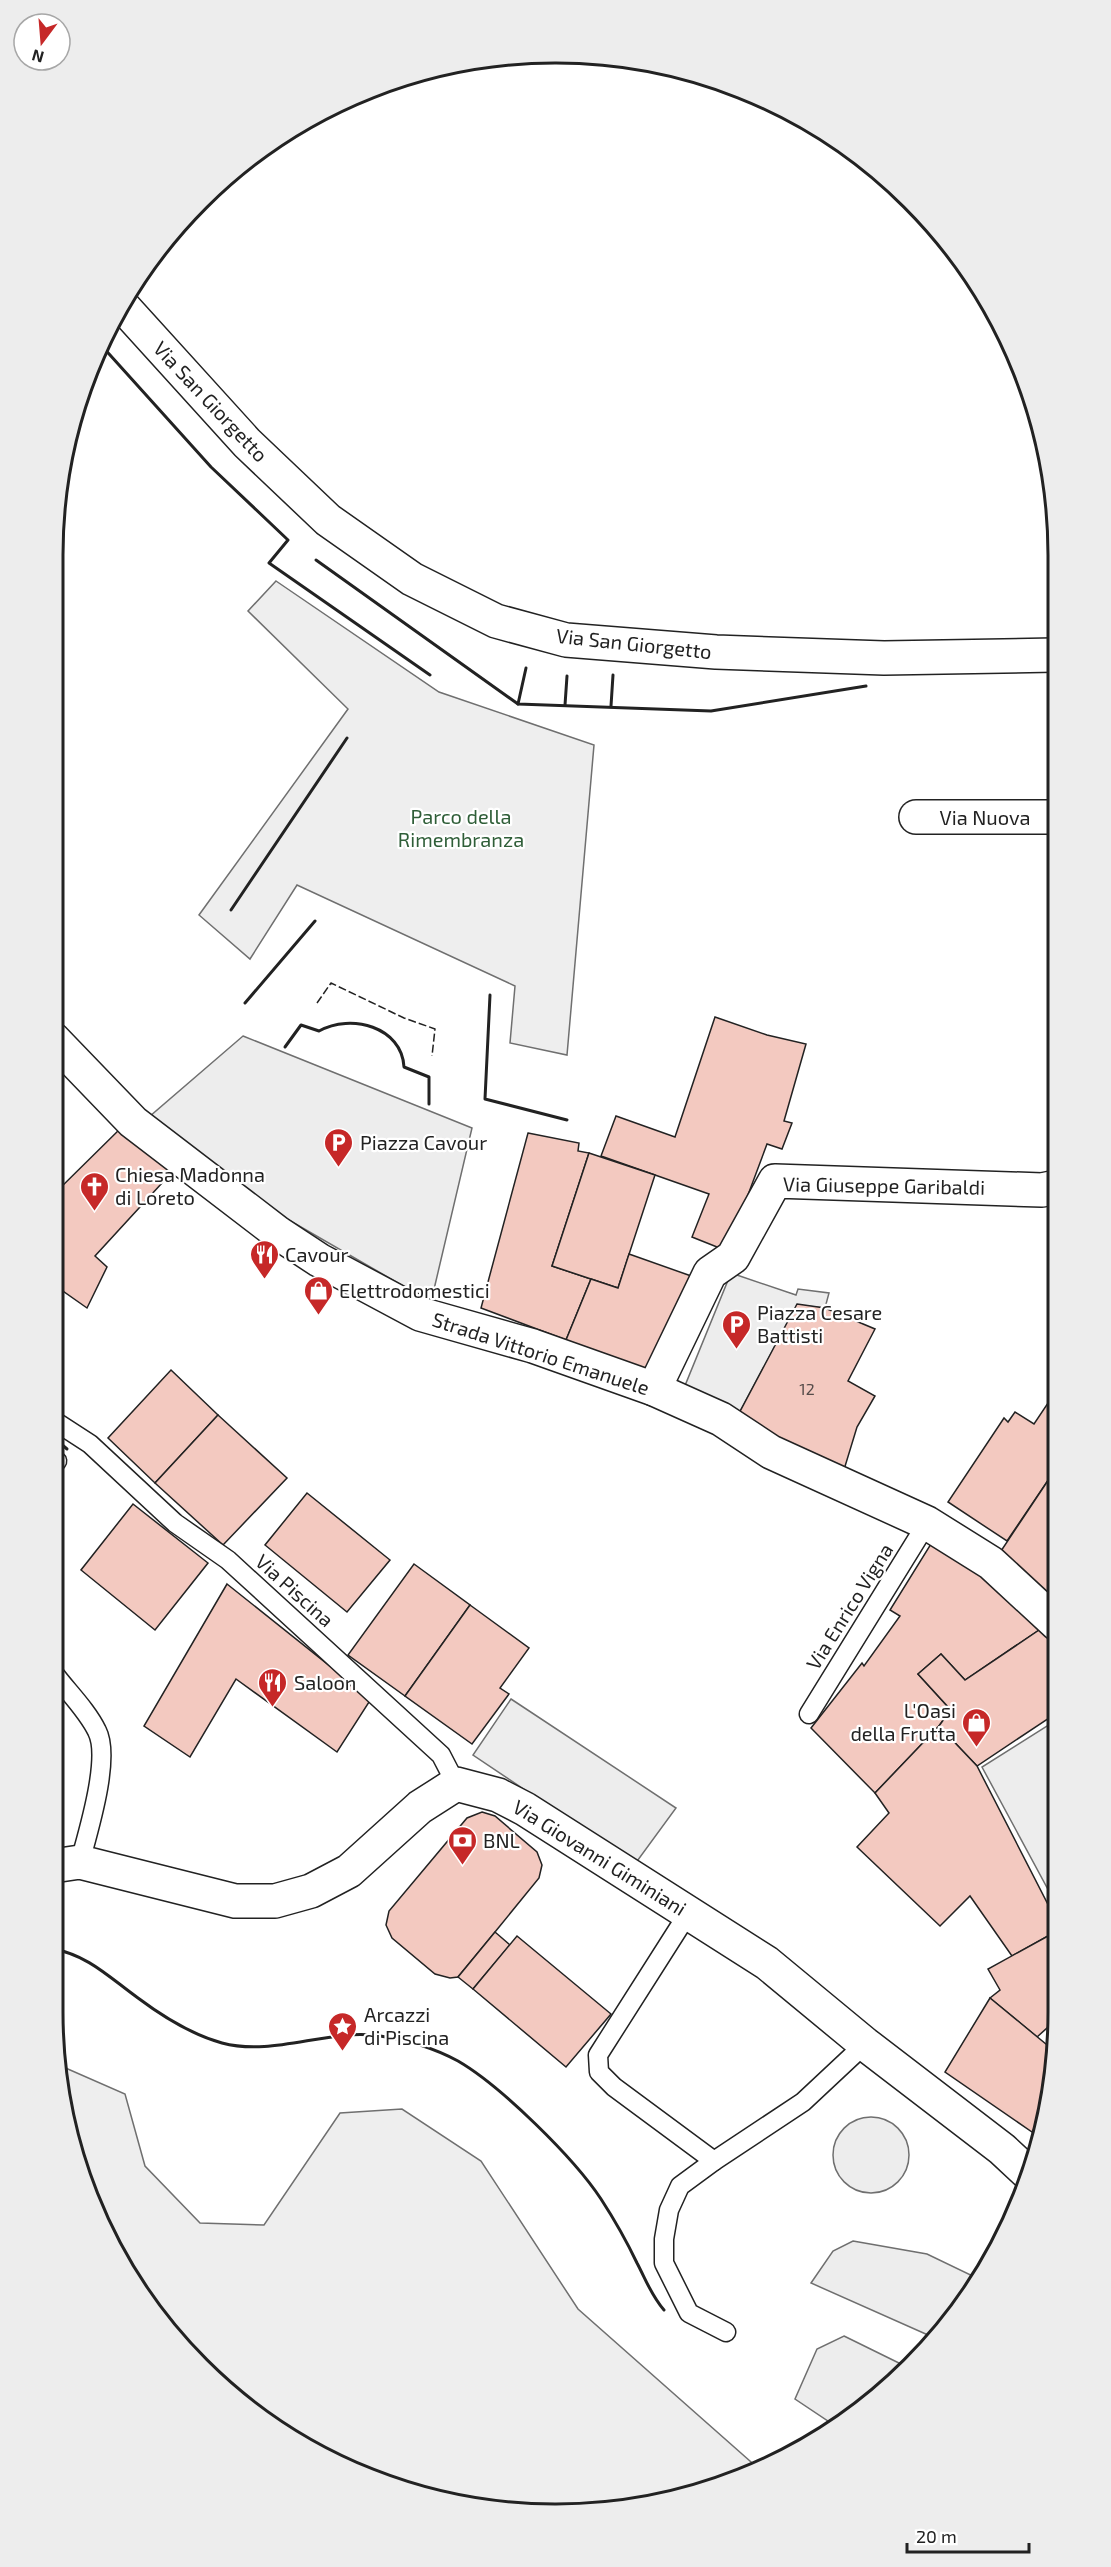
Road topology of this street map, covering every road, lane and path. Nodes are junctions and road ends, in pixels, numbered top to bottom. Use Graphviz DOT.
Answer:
graph roads {
  1 [pos="128,311"];
  2 [pos="1048,655"];
  3 [pos="1048,817"];
  4 [pos="916,818"];
  5 [pos="63,1050"];
  6 [pos="1048,1189"];
  7 [pos="654,1389"];
  8 [pos="63,1427"];
  9 [pos="927,1523"];
  10 [pos="1048,1616"];
  11 [pos="63,1686"];
  12 [pos="809,1713"];
  13 [pos="456,1784"];
  14 [pos="66,1864"];
  15 [pos="689,1912"];
  16 [pos="865,2044"];
  17 [pos="714,2161"];
  18 [pos="1023,2168"];
  19 [pos="726,2332"];
  1 -- 2 [label="street, Via San Giorgetto"];
  3 -- 4 [label="street, Via Nuova"];
  5 -- 7 [label="street, Strada Vittorio Emanuele"];
  6 -- 7 [label="street, Via Giuseppe Garibaldi"];
  7 -- 9 [label="street, Strada Vittorio Emanuele"];
  8 -- 13 [label="lane, Via Piscina"];
  9 -- 10 [label="street, Strada Vittorio Emanuele"];
  9 -- 12 [label="lane, Via Enrico Vigna"];
  11 -- 14 [label="lane"];
  13 -- 14 [label="street"];
  13 -- 15 [label="street, Via Giovanni Giminiani"];
  15 -- 16 [label="street, Via Giovanni Giminiani"];
  15 -- 17 [label="lane"];
  16 -- 17 [label="lane"];
  16 -- 18 [label="street, Via Giovanni Giminiani"];
  17 -- 19 [label="lane"];
}
